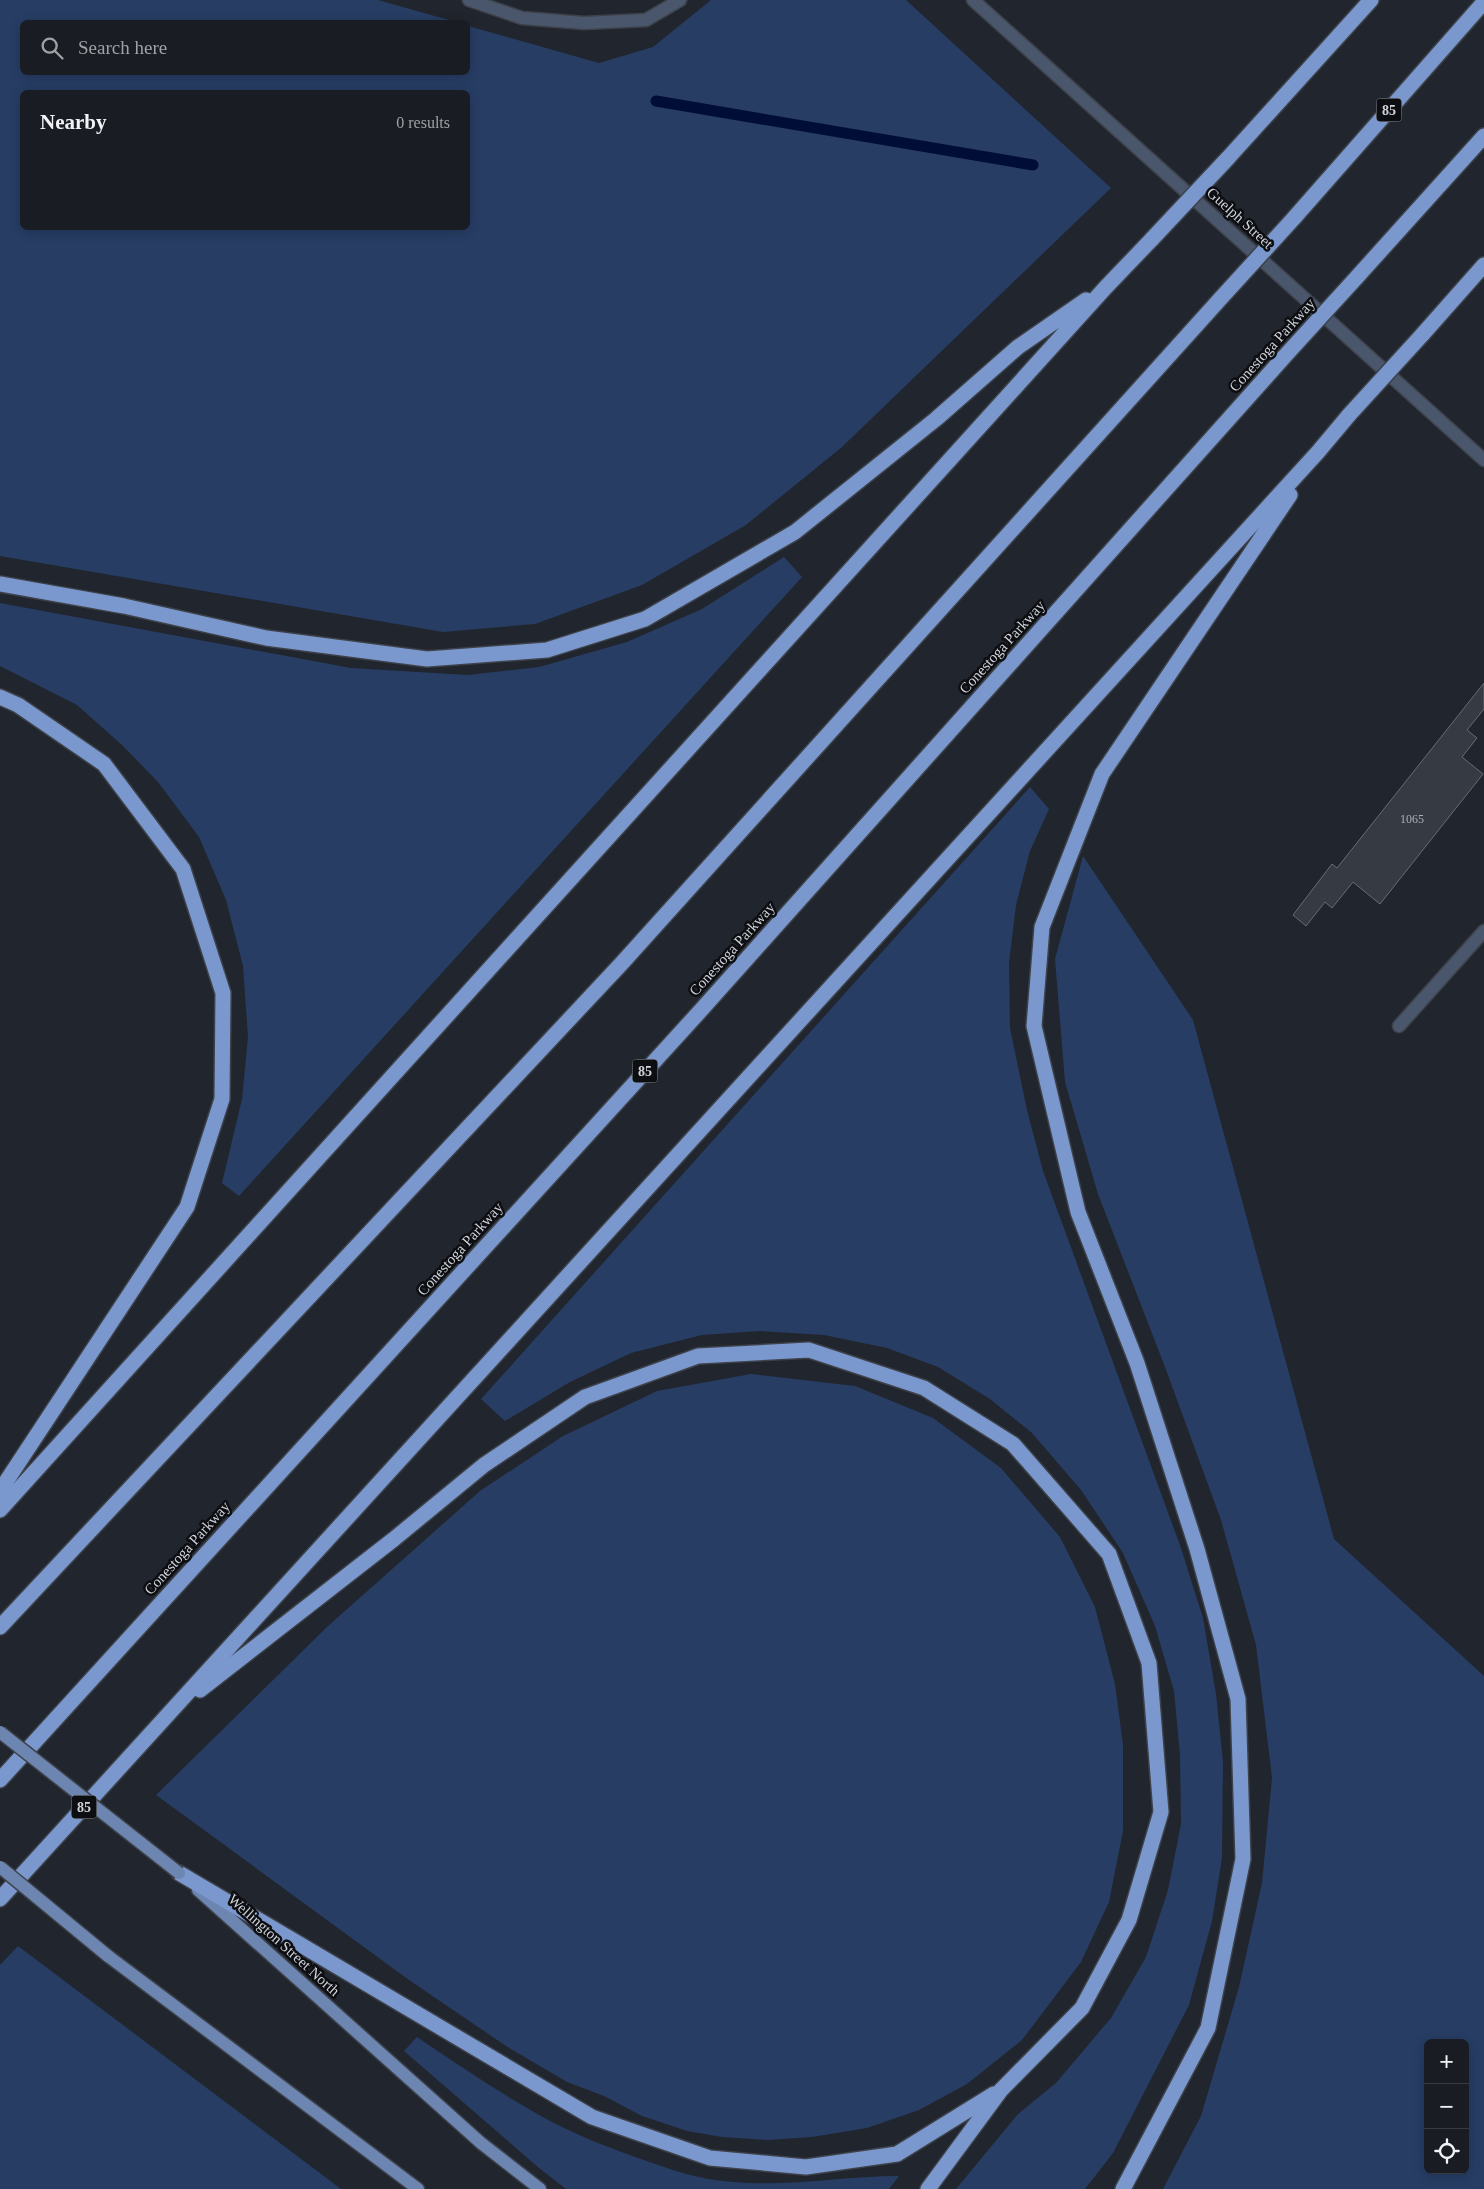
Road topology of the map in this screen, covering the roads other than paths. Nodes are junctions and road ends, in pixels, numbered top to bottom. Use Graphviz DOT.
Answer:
graph roads {
  1 [pos="469,0"];
  2 [pos="680,0"];
  3 [pos="973,0"];
  4 [pos="1371,0"];
  5 [pos="1484,2"];
  6 [pos="1484,136"];
  7 [pos="1484,265"];
  8 [pos="1106,287"];
  9 [pos="1318,452"];
  10 [pos="1484,460"];
  11 [pos="0,584"];
  12 [pos="0,697"];
  13 [pos="1484,930"];
  14 [pos="1399,1026"];
  15 [pos="0,1491"];
  16 [pos="0,1510"];
  17 [pos="0,1627"];
  18 [pos="167,1716"];
  19 [pos="0,1732"];
  20 [pos="0,1780"];
  21 [pos="0,1867"];
  22 [pos="179,1873"];
  23 [pos="0,1899"];
  24 [pos="1001,2090"];
  25 [pos="418,2189"];
  26 [pos="540,2189"];
  27 [pos="928,2189"];
  28 [pos="1124,2189"];
  1 -- 2 [label="street"];
  3 -- 10 [label="street, Guelph Street"];
  4 -- 8 [label="highway, bridge"];
  5 -- 17 [label="highway, 85, bridge"];
  6 -- 20 [label="highway, Conestoga Parkway / 85, bridge"];
  7 -- 9 [label="highway, 85, bridge"];
  8 -- 11 [label="highway"];
  8 -- 16 [label="highway"];
  9 -- 18 [label="highway, 85"];
  9 -- 28 [label="highway"];
  12 -- 15 [label="highway"];
  13 -- 14 [label="street"];
  18 -- 23 [label="highway, 85"];
  18 -- 24 [label="highway"];
  19 -- 22 [label="main road, Wellington Street North, bridge"];
  21 -- 25 [label="main road, bridge"];
  22 -- 24 [label="highway"];
  22 -- 26 [label="main road, Wellington Street North"];
  24 -- 27 [label="highway"];
}
